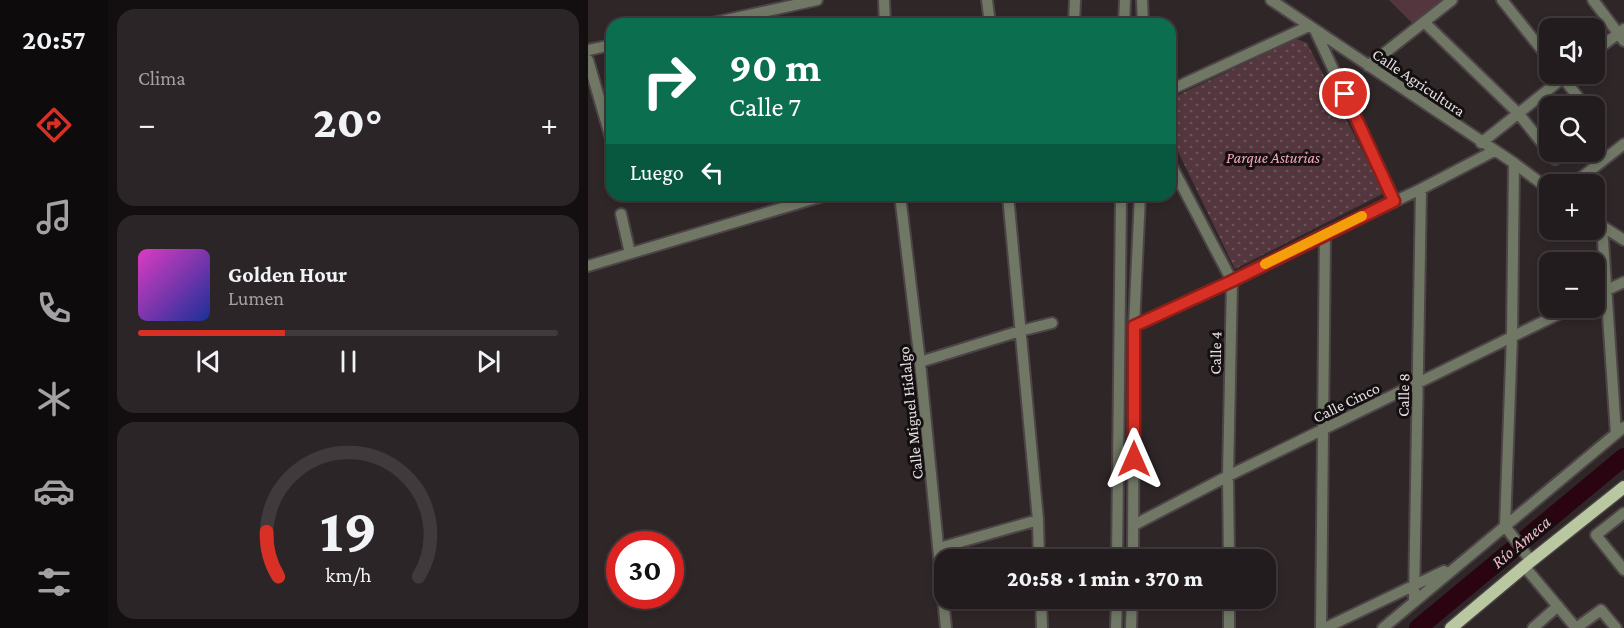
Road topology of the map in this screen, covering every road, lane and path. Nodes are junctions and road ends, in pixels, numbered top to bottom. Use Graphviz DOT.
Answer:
graph roads {
  1 [pos="818,0"];
  2 [pos="987,0"];
  3 [pos="1075,0"];
  4 [pos="1125,0"];
  5 [pos="1142,0"];
  6 [pos="1271,0"];
  7 [pos="1452,0"];
  8 [pos="1502,0"];
  9 [pos="1593,0"];
  10 [pos="883,1"];
  11 [pos="736,18"];
  12 [pos="884,18"];
  13 [pos="989,18"];
  14 [pos="1074,18"];
  15 [pos="1124,18"];
  16 [pos="1143,18"];
  17 [pos="1424,22"];
  18 [pos="1312,28"];
  19 [pos="1622,34"];
  20 [pos="1605,45"];
  21 [pos="606,46"];
  22 [pos="1539,46"];
  23 [pos="588,50"];
  24 [pos="588,60"];
  25 [pos="1368,66"];
  26 [pos="1553,84"];
  27 [pos="1176,87"];
  28 [pos="1518,113"];
  29 [pos="606,121"];
  30 [pos="1539,139"];
  31 [pos="1481,142"];
  32 [pos="1624,144"];
  33 [pos="1494,151"];
  34 [pos="1514,164"];
  35 [pos="1176,174"];
  36 [pos="1586,174"];
  37 [pos="1539,182"];
  38 [pos="1421,189"];
  39 [pos="806,201"];
  40 [pos="901,201"];
  41 [pos="1009,201"];
  42 [pos="1121,201"];
  43 [pos="1140,201"];
  44 [pos="1394,201"];
  45 [pos="621,214"];
  46 [pos="1605,228"];
  47 [pos="1325,234"];
  48 [pos="1600,240"];
  49 [pos="1624,240"];
  50 [pos="630,253"];
  51 [pos="588,266"];
  52 [pos="1232,281"];
  53 [pos="1624,282"];
  54 [pos="1606,290"];
  55 [pos="1550,318"];
  56 [pos="1052,323"];
  57 [pos="1134,326"];
  58 [pos="1020,332"];
  59 [pos="1512,336"];
  60 [pos="920,363"];
  61 [pos="1418,384"];
  62 [pos="1323,430"];
  63 [pos="1620,430"];
  64 [pos="1228,476"];
  65 [pos="1624,487"];
  66 [pos="1624,513"];
  67 [pos="1038,520"];
  68 [pos="1134,525"];
  69 [pos="1505,526"];
  70 [pos="939,548"];
  71 [pos="1039,549"];
  72 [pos="1117,549"];
  73 [pos="1133,549"];
  74 [pos="1229,549"];
  75 [pos="1527,561"];
  76 [pos="1459,564"];
  77 [pos="1624,570"];
  78 [pos="1414,586"];
  79 [pos="1414,602"];
  80 [pos="1558,606"];
  81 [pos="1041,609"];
  82 [pos="1117,609"];
  83 [pos="1132,609"];
  84 [pos="1229,609"];
  85 [pos="946,628"];
  86 [pos="1042,628"];
  87 [pos="1116,628"];
  88 [pos="1131,628"];
  89 [pos="1229,628"];
  90 [pos="1323,628"];
  91 [pos="1383,628"];
  92 [pos="1451,628"];
  93 [pos="1533,628"];
  94 [pos="1576,628"];
  95 [pos="1616,628"];
  1 -- 11 [label="street"];
  2 -- 13 [label="street"];
  3 -- 14 [label="street"];
  4 -- 15 [label="street"];
  5 -- 16 [label="street"];
  6 -- 18 [label="street, Calle Agricultura"];
  7 -- 17 [label="street"];
  8 -- 22 [label="street"];
  9 -- 19 [label="street"];
  10 -- 12 [label="street"];
  17 -- 25 [label="street"];
  17 -- 28 [label="street"];
  18 -- 25 [label="street, Calle Agricultura"];
  18 -- 27 [label="street"];
  18 -- 44 [label="street"];
  19 -- 20 [label="street"];
  21 -- 23 [label="street"];
  24 -- 29 [label="street"];
  25 -- 31 [label="street, Calle Agricultura"];
  26 -- 28 [label="street"];
  28 -- 30 [label="street"];
  28 -- 31 [label="street"];
  31 -- 33 [label="street, Calle Agricultura"];
  32 -- 36 [label="street"];
  33 -- 34 [label="street, Calle Agricultura"];
  33 -- 38 [label="street"];
  34 -- 37 [label="street, Calle Agricultura"];
  34 -- 59 [label="street"];
  35 -- 52 [label="street, Calle 4"];
  38 -- 44 [label="street"];
  38 -- 61 [label="street, Calle 8"];
  39 -- 50 [label="street"];
  40 -- 60 [label="street, Calle Miguel Hidalgo"];
  41 -- 58 [label="street"];
  42 -- 72 [label="street"];
  43 -- 57 [label="street"];
  44 -- 47 [label="street"];
  45 -- 50 [label="street"];
  46 -- 49 [label="street"];
  47 -- 52 [label="street"];
  47 -- 62 [label="street"];
  48 -- 54 [label="street"];
  50 -- 51 [label="street"];
  52 -- 57 [label="street"];
  52 -- 64 [label="street, Calle 4"];
  53 -- 54 [label="street"];
  54 -- 63 [label="street"];
  55 -- 59 [label="street, Calle Cinco"];
  56 -- 58 [label="street"];
  57 -- 68 [label="street"];
  58 -- 60 [label="street"];
  58 -- 67 [label="street"];
  59 -- 61 [label="street, Calle Cinco"];
  59 -- 69 [label="street"];
  60 -- 70 [label="street, Calle Miguel Hidalgo"];
  61 -- 62 [label="street, Calle Cinco"];
  61 -- 78 [label="street, Calle 8"];
  62 -- 64 [label="street, Calle Cinco"];
  62 -- 90 [label="street"];
  63 -- 69 [label="street"];
  64 -- 68 [label="street, Calle Cinco"];
  64 -- 74 [label="street, Calle 4"];
  65 -- 75 [label="main road"];
  66 -- 77 [label="street"];
  67 -- 70 [label="street"];
  67 -- 71 [label="street"];
  68 -- 73 [label="street"];
  69 -- 75 [label="street"];
  69 -- 76 [label="street"];
  70 -- 85 [label="street, Calle Miguel Hidalgo"];
  75 -- 80 [label="street"];
  75 -- 92 [label="main road"];
  76 -- 78 [label="street"];
  76 -- 79 [label="street"];
  78 -- 79 [label="street, Calle 8"];
  78 -- 90 [label="street"];
  79 -- 91 [label="street"];
  80 -- 93 [label="street"];
  80 -- 94 [label="street"];
  81 -- 86 [label="street"];
  82 -- 87 [label="street"];
  83 -- 88 [label="street"];
  84 -- 89 [label="street"];
  94 -- 95 [label="street"];
}
